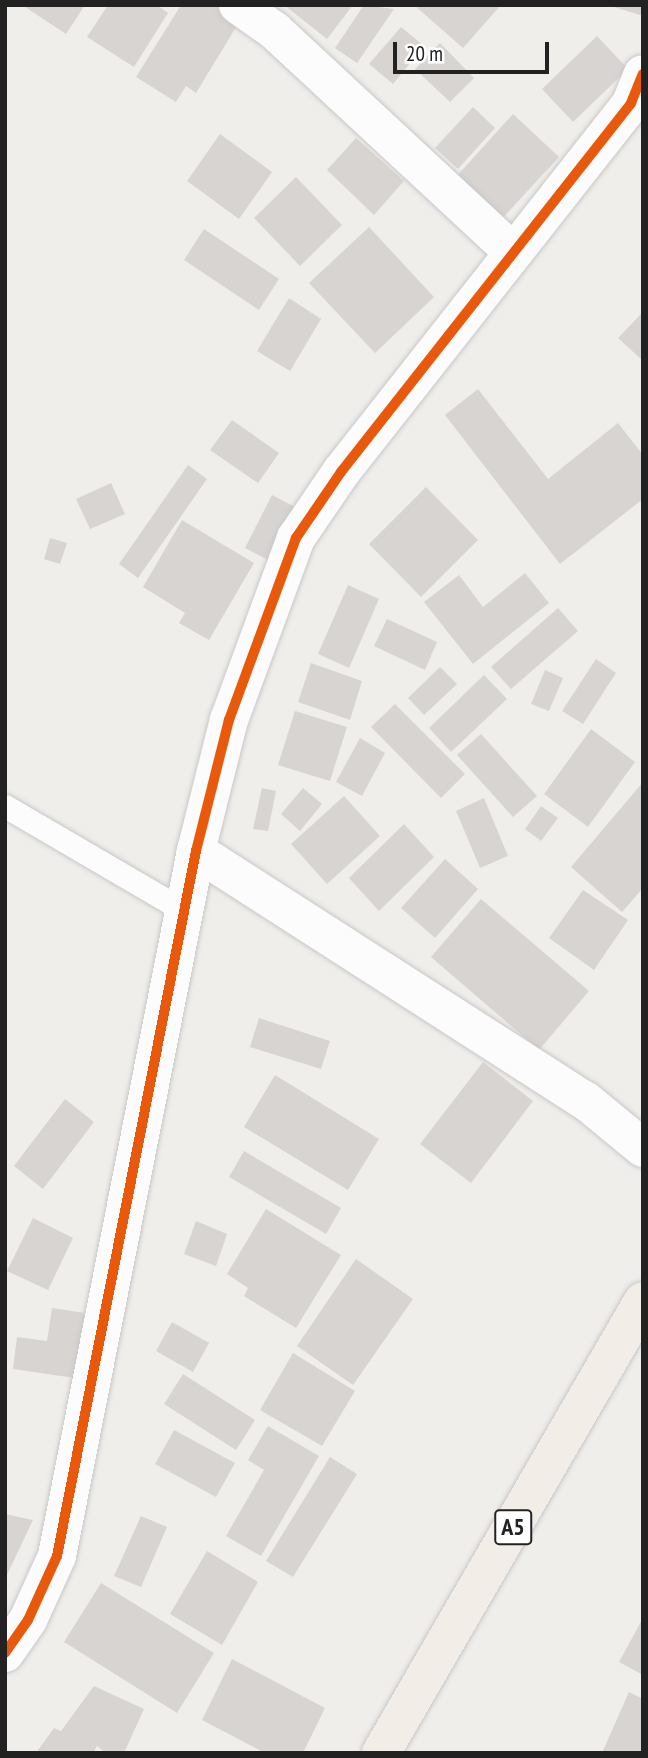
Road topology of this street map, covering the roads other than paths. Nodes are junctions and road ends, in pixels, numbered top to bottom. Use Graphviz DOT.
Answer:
graph roads {
  1 [pos="238,5"];
  2 [pos="643,74"];
  3 [pos="513,252"];
  4 [pos="5,806"];
  5 [pos="196,851"];
  6 [pos="184,911"];
  7 [pos="643,1148"];
  8 [pos="643,1301"];
  9 [pos="5,1653"];
  10 [pos="381,1753"];
  1 -- 3 [label="street"];
  2 -- 3 [label="street"];
  3 -- 5 [label="street"];
  4 -- 6 [label="lane"];
  5 -- 6 [label="street"];
  5 -- 7 [label="street"];
  6 -- 9 [label="street"];
  8 -- 10 [label="main road, A5"];
}
